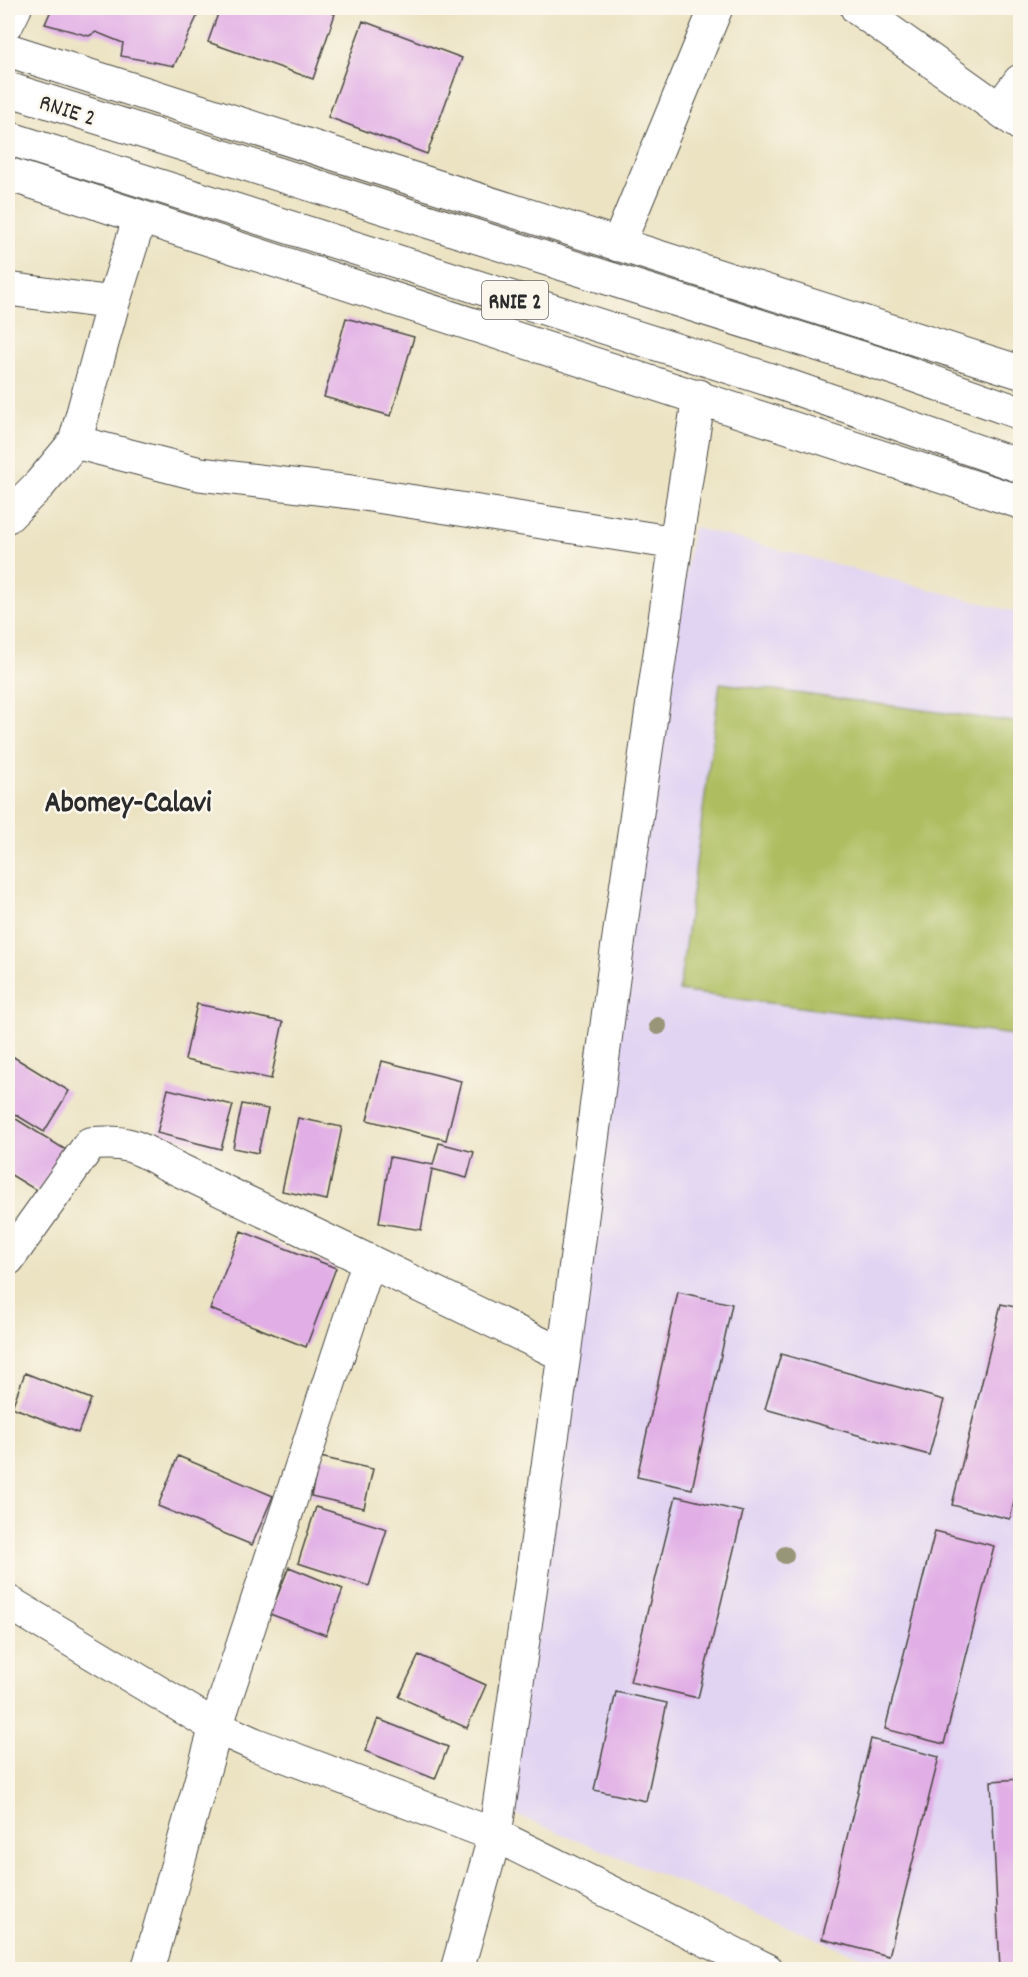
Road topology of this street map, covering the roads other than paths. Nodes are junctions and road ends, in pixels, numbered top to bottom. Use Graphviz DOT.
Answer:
graph roads {
  1 [pos="15,8"];
  2 [pos="716,8"];
  3 [pos="857,8"];
  4 [pos="8,22"];
  5 [pos="8,50"];
  6 [pos="1020,81"];
  7 [pos="8,89"];
  8 [pos="1010,117"];
  9 [pos="8,138"];
  10 [pos="8,174"];
  11 [pos="140,217"];
  12 [pos="618,245"];
  13 [pos="8,290"];
  14 [pos="113,303"];
  15 [pos="1020,372"];
  16 [pos="699,396"];
  17 [pos="1020,413"];
  18 [pos="75,442"];
  19 [pos="1020,466"];
  20 [pos="1020,502"];
  21 [pos="8,516"];
  22 [pos="676,543"];
  23 [pos="8,1259"];
  24 [pos="369,1261"];
  25 [pos="564,1355"];
  26 [pos="8,1602"];
  27 [pos="216,1726"];
  28 [pos="495,1835"];
  29 [pos="148,1970"];
  30 [pos="457,1970"];
  31 [pos="767,1970"];
  1 -- 4 [label="main road"];
  2 -- 12 [label="main road"];
  3 -- 8 [label="main road"];
  5 -- 12 [label="main road"];
  6 -- 8 [label="main road"];
  7 -- 17 [label="main road, RNIE 2 / RNIE 2"];
  9 -- 19 [label="main road, RNIE 2 / RNIE 2"];
  10 -- 11 [label="main road"];
  11 -- 14 [label="main road"];
  11 -- 16 [label="main road"];
  12 -- 15 [label="main road"];
  13 -- 14 [label="main road"];
  14 -- 18 [label="main road"];
  16 -- 20 [label="main road"];
  16 -- 22 [label="main road"];
  18 -- 21 [label="main road"];
  18 -- 22 [label="main road"];
  22 -- 25 [label="main road"];
  23 -- 24 [label="main road"];
  24 -- 25 [label="main road"];
  24 -- 27 [label="main road"];
  25 -- 28 [label="main road"];
  26 -- 27 [label="main road"];
  27 -- 28 [label="main road"];
  27 -- 29 [label="main road"];
  28 -- 30 [label="main road"];
  28 -- 31 [label="main road"];
}
